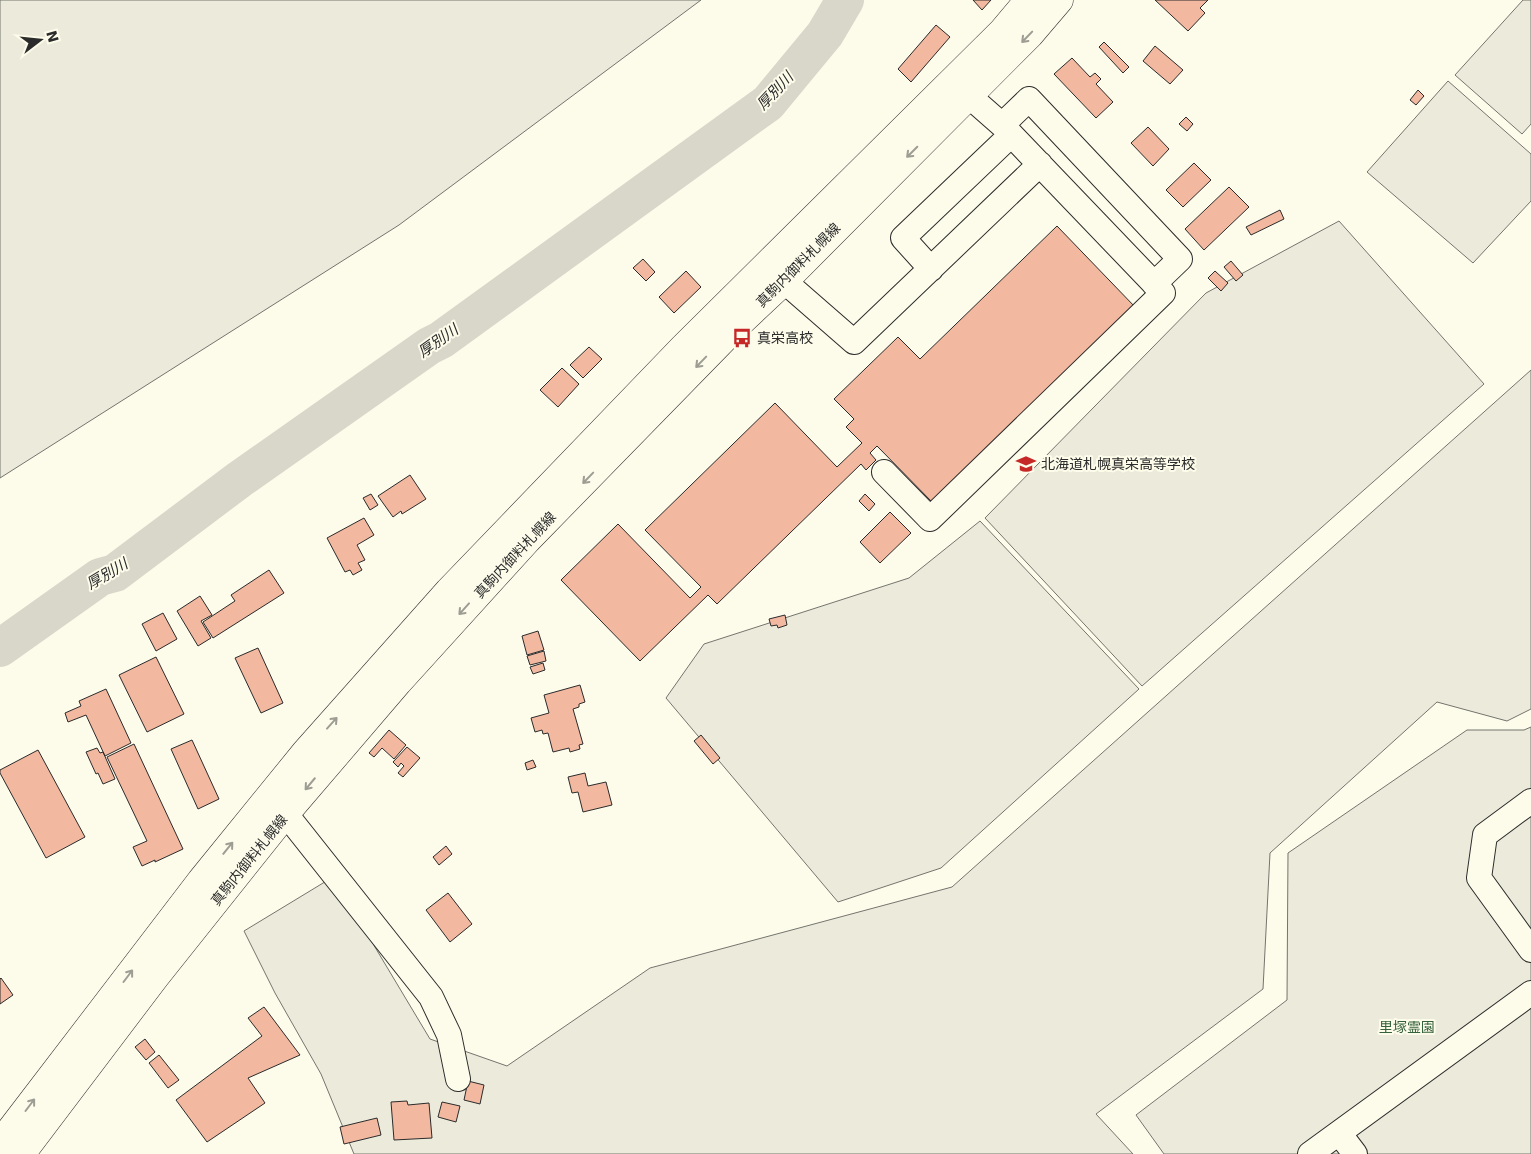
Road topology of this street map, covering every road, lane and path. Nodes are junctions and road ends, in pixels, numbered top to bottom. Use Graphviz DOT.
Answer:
graph roads {
  1 [pos="1029,0"];
  2 [pos="1059,0"];
  3 [pos="969,96"];
  4 [pos="1006,130"];
  5 [pos="1040,164"];
  6 [pos="931,268"];
  7 [pos="784,280"];
  8 [pos="1154,284"];
  9 [pos="884,472"];
  10 [pos="1531,801"];
  11 [pos="278,805"];
  12 [pos="1531,950"];
  13 [pos="1531,993"];
  14 [pos="458,1079"];
  15 [pos="1339,1133"];
  16 [pos="0,1144"];
  17 [pos="20,1154"];
  18 [pos="1310,1154"];
  19 [pos="1355,1154"];
  11 -- 1 [label="main road, 真駒内御料札幌線, one-way"];
  2 -- 3 [label="main road, 真駒内御料札幌線, one-way"];
  3 -- 4 [label="lane"];
  3 -- 7 [label="main road, 真駒内御料札幌線, one-way"];
  4 -- 5 [label="lane"];
  4 -- 6 [label="lane"];
  4 -- 8 [label="lane"];
  5 -- 6 [label="lane"];
  5 -- 8 [label="lane"];
  6 -- 7 [label="lane"];
  7 -- 11 [label="main road, 真駒内御料札幌線, one-way"];
  8 -- 9 [label="lane"];
  10 -- 12 [label="lane"];
  11 -- 14 [label="lane"];
  16 -- 11 [label="main road, 真駒内御料札幌線, one-way"];
  11 -- 17 [label="main road, 真駒内御料札幌線"];
  13 -- 15 [label="lane"];
  15 -- 18 [label="lane"];
  15 -- 19 [label="lane"];
}
